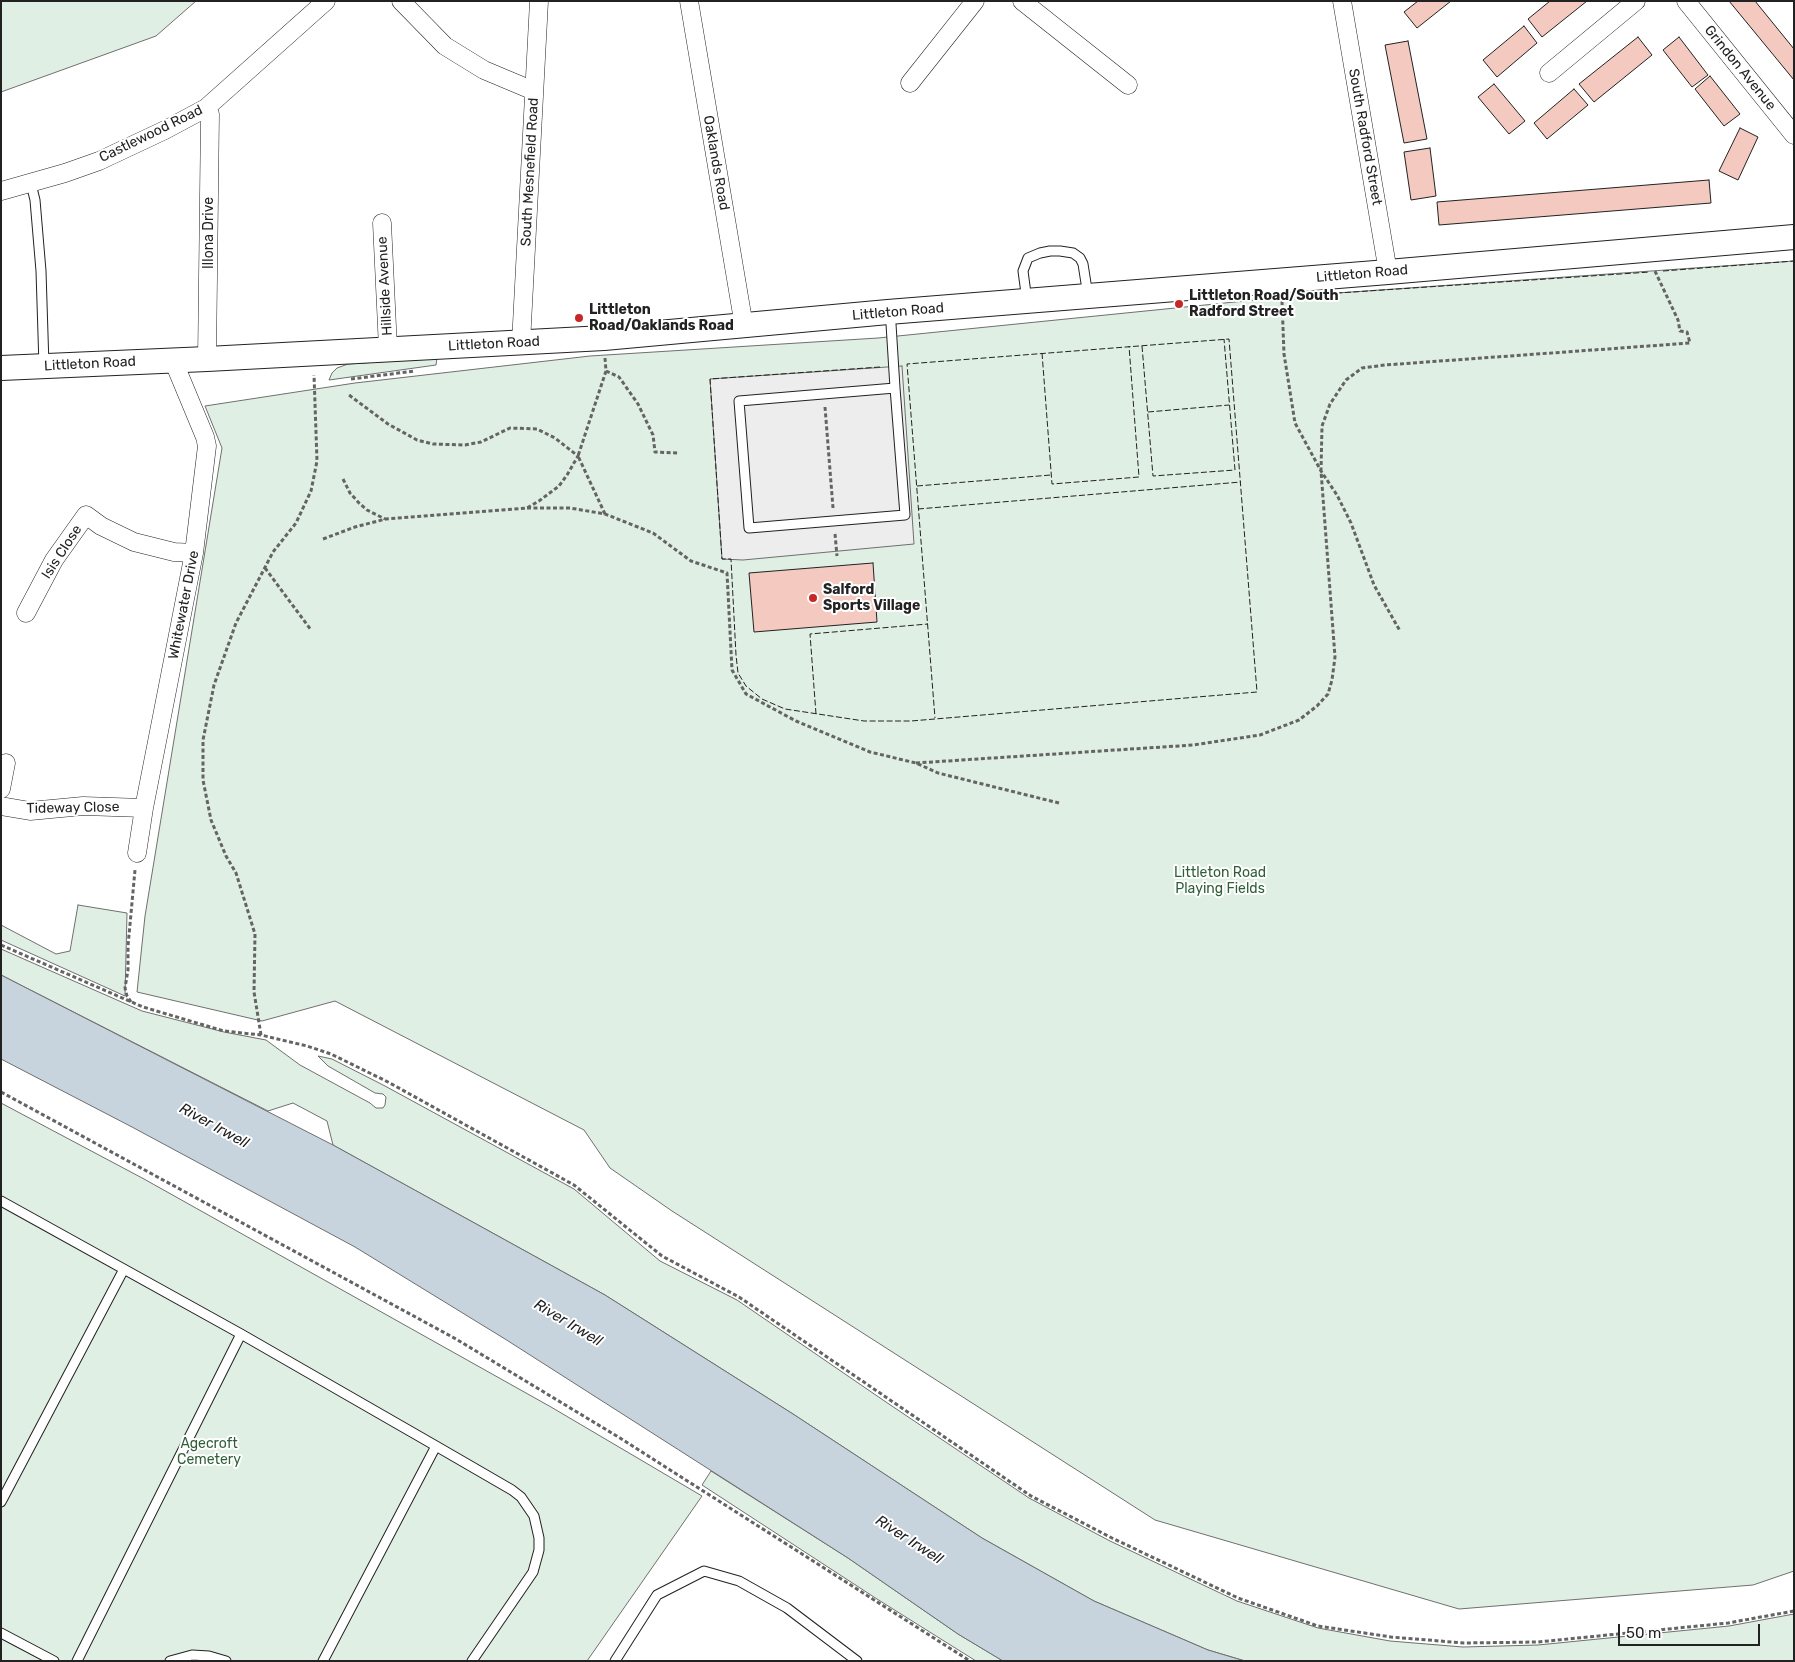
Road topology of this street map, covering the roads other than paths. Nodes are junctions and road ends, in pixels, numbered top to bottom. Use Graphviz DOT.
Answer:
graph roads {
  1 [pos="326,1"];
  2 [pos="401,1"];
  3 [pos="539,1"];
  4 [pos="689,1"];
  5 [pos="975,1"];
  6 [pos="1022,1"];
  7 [pos="1636,1"];
  8 [pos="1686,1"];
  9 [pos="1344,2"];
  10 [pos="1549,73"];
  11 [pos="910,83"];
  12 [pos="1128,85"];
  13 [pos="534,91"];
  14 [pos="206,108"];
  15 [pos="1794,135"];
  16 [pos="31,184"];
  17 [pos="1,191"];
  18 [pos="382,223"];
  19 [pos="1794,237"];
  20 [pos="1388,272"];
  21 [pos="1088,296"];
  22 [pos="1027,301"];
  23 [pos="888,312"];
  24 [pos="744,326"];
  25 [pos="521,343"];
  26 [pos="388,348"];
  27 [pos="207,359"];
  28 [pos="173,360"];
  29 [pos="44,366"];
  30 [pos="1,368"];
  31 [pos="895,388"];
  32 [pos="194,553"];
  33 [pos="26,613"];
  34 [pos="6,763"];
  35 [pos="1,789"];
  36 [pos="1,806"];
  37 [pos="144,808"];
  38 [pos="137,853"];
  39 [pos="1,1201"];
  40 [pos="124,1269"];
  41 [pos="241,1334"];
  42 [pos="436,1446"];
  43 [pos="1,1502"];
  44 [pos="1,1633"];
  45 [pos="54,1661"];
  46 [pos="77,1661"];
  47 [pos="170,1661"];
  48 [pos="226,1661"];
  49 [pos="323,1661"];
  50 [pos="472,1661"];
  51 [pos="616,1661"];
  52 [pos="857,1661"];
  1 -- 14 [label="street, Castlewood Road"];
  2 -- 13 [label="street"];
  3 -- 13 [label="street, South Mesnefield Road"];
  4 -- 24 [label="street, Oaklands Road"];
  5 -- 11 [label="street"];
  6 -- 12 [label="street"];
  7 -- 10 [label="street"];
  8 -- 15 [label="street, Grindon Avenue"];
  9 -- 20 [label="street, South Radford Street"];
  13 -- 25 [label="street, South Mesnefield Road"];
  14 -- 16 [label="street, Castlewood Road"];
  14 -- 27 [label="street, Illona Drive"];
  16 -- 17 [label="street, Castlewood Road"];
  16 -- 29 [label="lane"];
  18 -- 26 [label="street, Hillside Avenue"];
  19 -- 20 [label="street, Littleton Road"];
  20 -- 21 [label="street, Littleton Road"];
  21 -- 22 [label="street, Littleton Road"];
  21 -- 22 [label="lane"];
  22 -- 23 [label="street, Littleton Road"];
  23 -- 24 [label="street, Littleton Road"];
  23 -- 31 [label="lane"];
  24 -- 25 [label="street, Littleton Road"];
  25 -- 26 [label="street, Littleton Road"];
  26 -- 27 [label="street, Littleton Road"];
  27 -- 28 [label="street, Littleton Road"];
  28 -- 29 [label="street, Littleton Road"];
  28 -- 32 [label="street, Whitewater Drive"];
  29 -- 30 [label="street, Littleton Road"];
  31 -- 31 [label="lane"];
  32 -- 33 [label="street, Isis Close"];
  32 -- 37 [label="street, Whitewater Drive"];
  34 -- 35 [label="street"];
  36 -- 37 [label="street, Tideway Close"];
  37 -- 38 [label="street, Whitewater Drive"];
  39 -- 40 [label="lane"];
  40 -- 41 [label="lane"];
  40 -- 43 [label="lane"];
  41 -- 42 [label="lane"];
  41 -- 46 [label="lane"];
  42 -- 49 [label="lane"];
  42 -- 50 [label="lane"];
  44 -- 45 [label="lane"];
  47 -- 48 [label="lane"];
  51 -- 52 [label="lane"];
}
